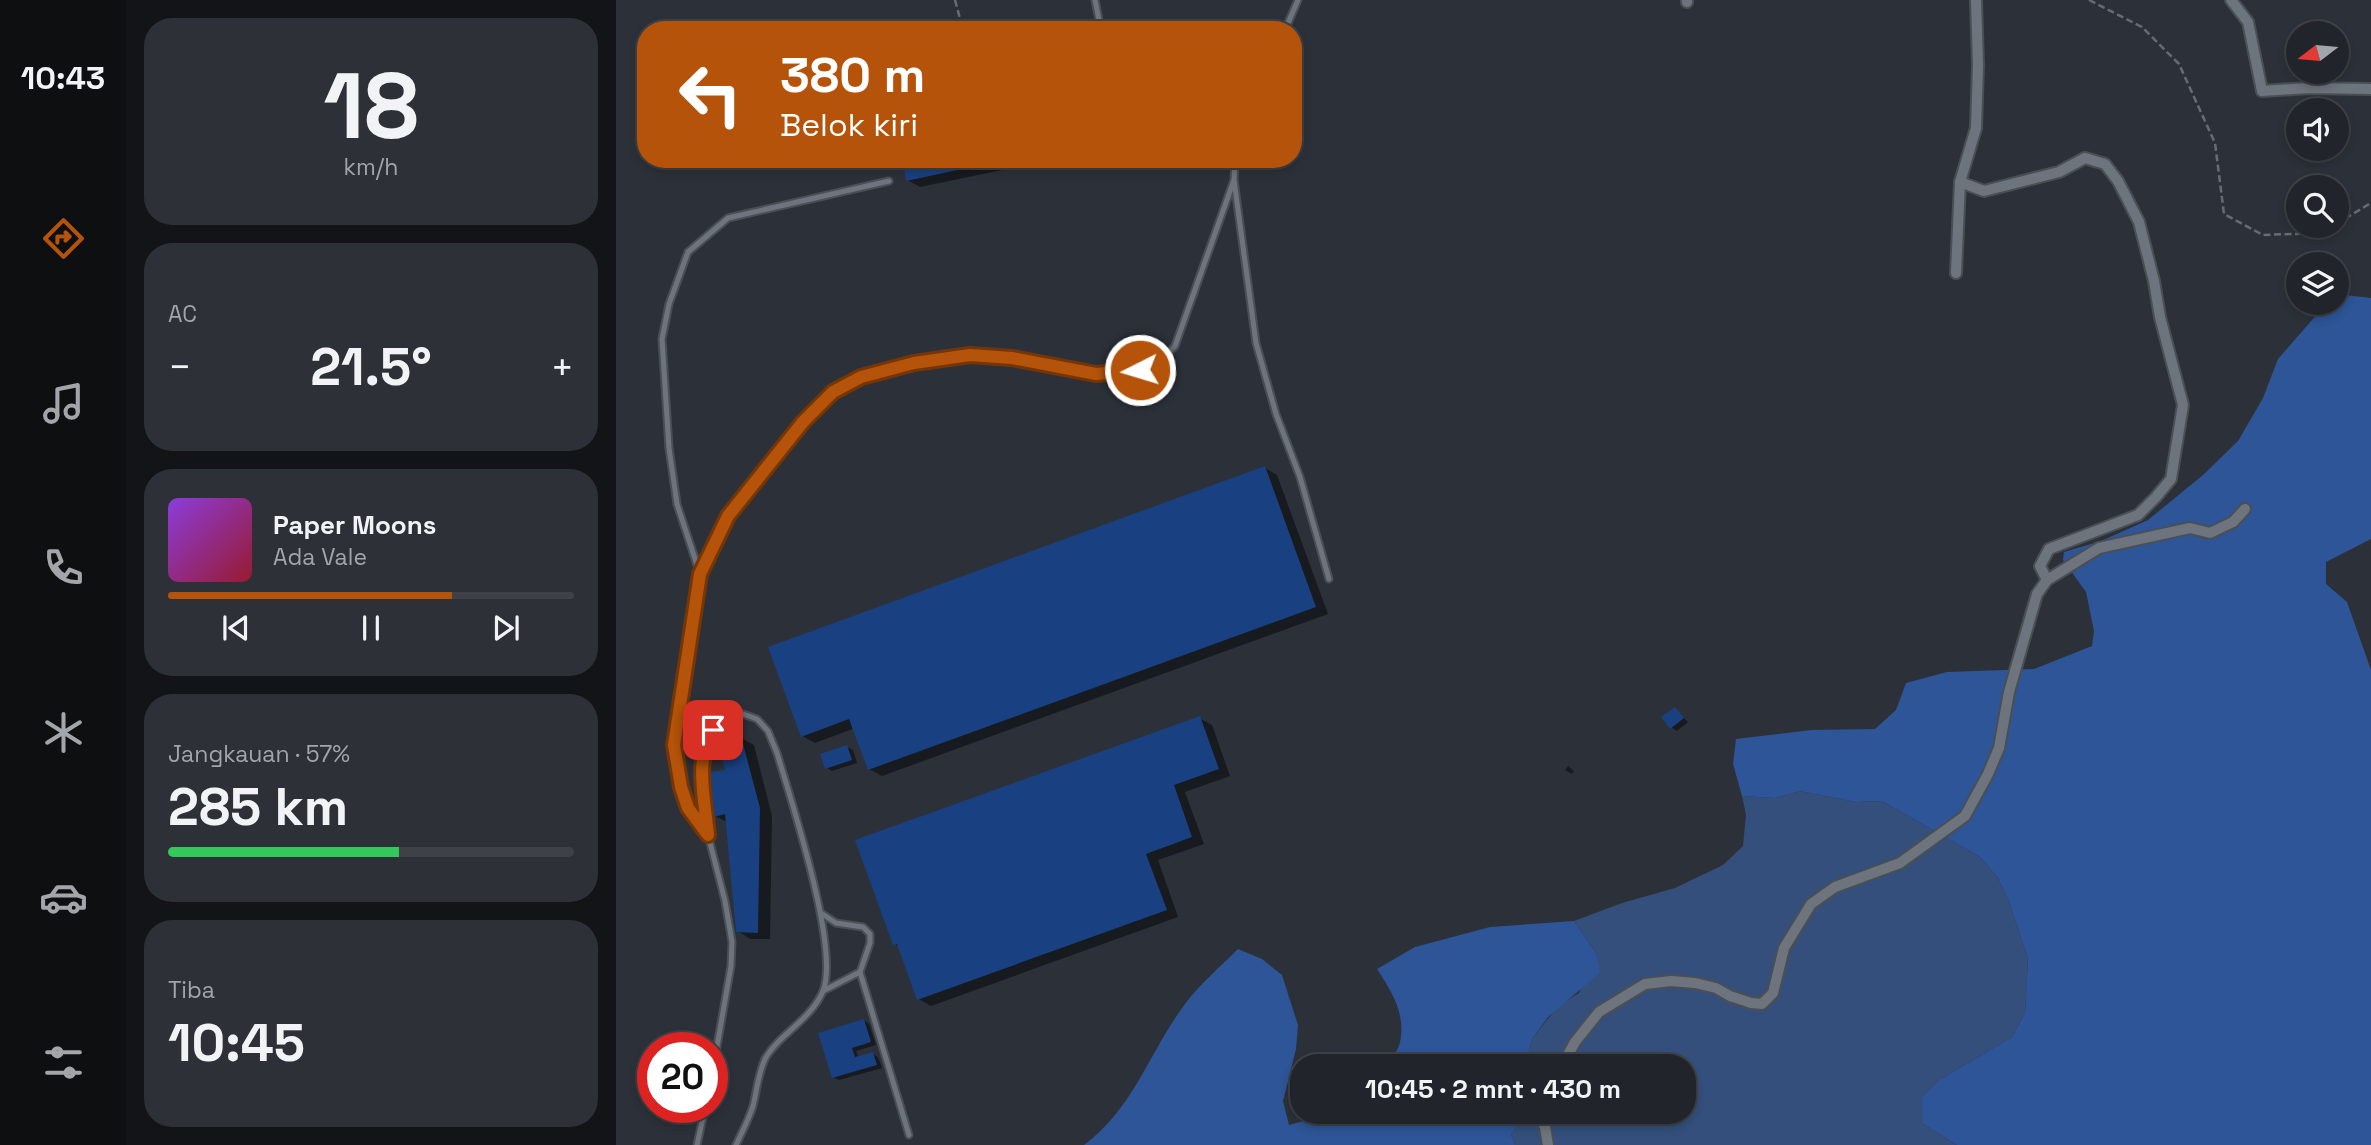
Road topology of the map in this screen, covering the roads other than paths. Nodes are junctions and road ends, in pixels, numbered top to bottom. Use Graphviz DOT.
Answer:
graph roads {
  1 [pos="1096,0"];
  2 [pos="1298,0"];
  3 [pos="1976,0"];
  4 [pos="2231,0"];
  5 [pos="1100,21"];
  6 [pos="1289,21"];
  7 [pos="2371,89"];
  8 [pos="1235,168"];
  9 [pos="1234,180"];
  10 [pos="889,181"];
  11 [pos="1960,182"];
  12 [pos="1956,273"];
  13 [pos="2245,509"];
  14 [pos="700,574"];
  15 [pos="1329,579"];
  16 [pos="2047,580"];
  17 [pos="708,835"];
  18 [pos="820,913"];
  19 [pos="860,972"];
  20 [pos="823,991"];
  21 [pos="719,1032"];
  22 [pos="1568,1054"];
  23 [pos="702,1123"];
  24 [pos="1543,1124"];
  25 [pos="909,1135"];
  26 [pos="697,1145"];
  27 [pos="736,1145"];
  28 [pos="1548,1145"];
  1 -- 5 [label="lane"];
  2 -- 6 [label="lane"];
  3 -- 11 [label="street"];
  4 -- 7 [label="street"];
  8 -- 9 [label="lane"];
  9 -- 14 [label="lane"];
  9 -- 15 [label="lane"];
  10 -- 14 [label="lane"];
  11 -- 12 [label="street"];
  11 -- 16 [label="street"];
  13 -- 16 [label="street"];
  14 -- 17 [label="lane"];
  16 -- 22 [label="street"];
  17 -- 18 [label="lane"];
  17 -- 21 [label="lane"];
  18 -- 19 [label="lane"];
  18 -- 20 [label="lane"];
  19 -- 20 [label="lane"];
  19 -- 25 [label="lane"];
  20 -- 27 [label="lane"];
  23 -- 26 [label="lane"];
  24 -- 28 [label="street"];
}
